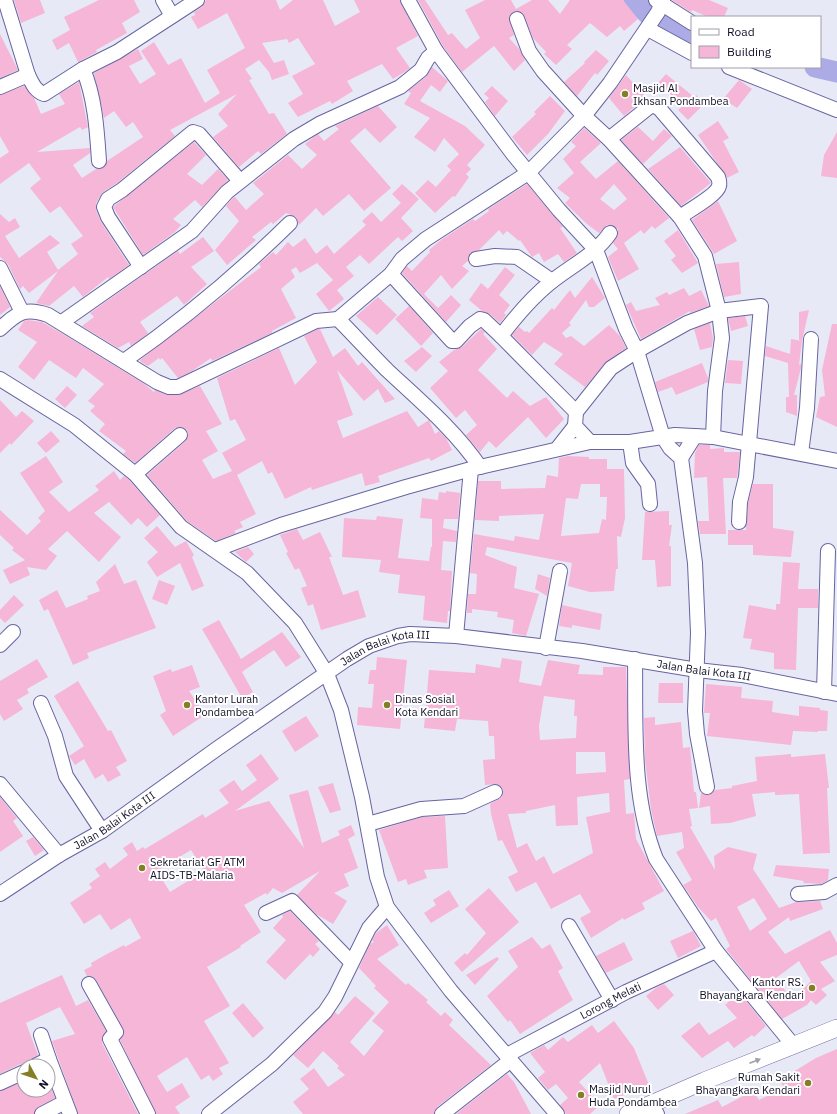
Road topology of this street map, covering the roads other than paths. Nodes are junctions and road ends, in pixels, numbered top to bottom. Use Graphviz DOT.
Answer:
graph roads {
  1 [pos="5,0"];
  2 [pos="163,0"];
  3 [pos="197,0"];
  4 [pos="408,0"];
  5 [pos="660,4"];
  6 [pos="172,16"];
  7 [pos="517,19"];
  8 [pos="691,22"];
  9 [pos="649,27"];
  10 [pos="436,51"];
  11 [pos="691,52"];
  12 [pos="732,68"];
  13 [pos="83,69"];
  14 [pos="28,75"];
  15 [pos="0,87"];
  16 [pos="837,110"];
  17 [pos="584,116"];
  18 [pos="609,139"];
  19 [pos="99,161"];
  20 [pos="528,173"];
  21 [pos="240,181"];
  22 [pos="680,217"];
  23 [pos="290,223"];
  24 [pos="610,232"];
  25 [pos="596,250"];
  26 [pos="476,259"];
  27 [pos="141,267"];
  28 [pos="0,268"];
  29 [pos="391,274"];
  30 [pos="552,281"];
  31 [pos="719,310"];
  32 [pos="22,312"];
  33 [pos="338,319"];
  34 [pos="62,322"];
  35 [pos="0,329"];
  36 [pos="501,336"];
  37 [pos="811,338"];
  38 [pos="637,351"];
  39 [pos="124,361"];
  40 [pos="0,379"];
  41 [pos="576,419"];
  42 [pos="180,435"];
  43 [pos="695,436"];
  44 [pos="663,437"];
  45 [pos="713,437"];
  46 [pos="590,442"];
  47 [pos="630,442"];
  48 [pos="748,444"];
  49 [pos="557,449"];
  50 [pos="801,453"];
  51 [pos="681,458"];
  52 [pos="837,462"];
  53 [pos="475,468"];
  54 [pos="135,474"];
  55 [pos="650,504"];
  56 [pos="739,522"];
  57 [pos="215,550"];
  58 [pos="828,550"];
  59 [pos="560,571"];
  60 [pos="13,632"];
  61 [pos="456,636"];
  62 [pos="0,645"];
  63 [pos="546,648"];
  64 [pos="635,659"];
  65 [pos="697,670"];
  66 [pos="327,674"];
  67 [pos="831,693"];
  68 [pos="41,703"];
  69 [pos="0,784"];
  70 [pos="707,787"];
  71 [pos="495,792"];
  72 [pos="368,824"];
  73 [pos="102,832"];
  74 [pos="59,855"];
  75 [pos="837,885"];
  76 [pos="0,894"];
  77 [pos="798,894"];
  78 [pos="387,907"];
  79 [pos="266,913"];
  80 [pos="569,926"];
  81 [pos="716,950"];
  82 [pos="351,962"];
  83 [pos="89,984"];
  84 [pos="612,1000"];
  85 [pos="837,1028"];
  86 [pos="41,1035"];
  87 [pos="793,1045"];
  88 [pos="509,1057"];
  89 [pos="49,1058"];
  90 [pos="16,1076"];
  91 [pos="56,1077"];
  92 [pos="0,1084"];
  93 [pos="68,1108"];
  94 [pos="654,1109"];
  95 [pos="42,1114"];
  96 [pos="148,1114"];
  97 [pos="209,1114"];
  98 [pos="442,1114"];
  99 [pos="557,1114"];
  100 [pos="628,1114"];
  1 -- 14 [label="street"];
  2 -- 6 [label="street"];
  3 -- 6 [label="street"];
  4 -- 10 [label="street"];
  5 -- 8 [label="street"];
  5 -- 9 [label="street"];
  6 -- 13 [label="street"];
  7 -- 17 [label="street"];
  9 -- 11 [label="street"];
  9 -- 17 [label="street"];
  10 -- 20 [label="street"];
  10 -- 21 [label="street"];
  12 -- 16 [label="street"];
  13 -- 14 [label="street"];
  13 -- 19 [label="street"];
  14 -- 15 [label="street"];
  17 -- 18 [label="street"];
  17 -- 20 [label="street"];
  18 -- 22 [label="street"];
  18 -- 22 [label="street"];
  20 -- 25 [label="street"];
  20 -- 29 [label="street"];
  21 -- 27 [label="street"];
  21 -- 27 [label="street"];
  22 -- 31 [label="street"];
  23 -- 39 [label="street"];
  24 -- 25 [label="street"];
  25 -- 30 [label="street"];
  25 -- 38 [label="street"];
  26 -- 30 [label="street"];
  27 -- 34 [label="street"];
  28 -- 32 [label="street"];
  29 -- 33 [label="street"];
  29 -- 36 [label="street"];
  30 -- 36 [label="street"];
  31 -- 38 [label="street"];
  31 -- 45 [label="street"];
  31 -- 48 [label="street"];
  32 -- 34 [label="street"];
  32 -- 35 [label="street"];
  33 -- 39 [label="street"];
  33 -- 53 [label="street"];
  34 -- 39 [label="street"];
  36 -- 41 [label="street"];
  37 -- 50 [label="street"];
  38 -- 41 [label="street"];
  38 -- 44 [label="street"];
  40 -- 54 [label="street"];
  41 -- 46 [label="street"];
  41 -- 49 [label="street"];
  42 -- 54 [label="street"];
  43 -- 44 [label="street"];
  43 -- 45 [label="street"];
  43 -- 51 [label="street"];
  44 -- 47 [label="street"];
  44 -- 51 [label="street"];
  45 -- 48 [label="street"];
  46 -- 47 [label="street"];
  46 -- 49 [label="street"];
  47 -- 55 [label="street"];
  48 -- 50 [label="street"];
  48 -- 56 [label="street"];
  49 -- 53 [label="street"];
  50 -- 52 [label="street"];
  51 -- 65 [label="street"];
  53 -- 57 [label="street"];
  53 -- 61 [label="street"];
  54 -- 57 [label="street"];
  57 -- 66 [label="street"];
  58 -- 67 [label="street"];
  59 -- 63 [label="street"];
  60 -- 62 [label="street"];
  61 -- 63 [label="street, Jalan Balai Kota III"];
  61 -- 66 [label="street, Jalan Balai Kota III"];
  63 -- 64 [label="street, Jalan Balai Kota III"];
  64 -- 65 [label="street, Jalan Balai Kota III"];
  64 -- 81 [label="street"];
  65 -- 67 [label="street, Jalan Balai Kota III"];
  65 -- 70 [label="street"];
  66 -- 72 [label="street"];
  66 -- 73 [label="street, Jalan Balai Kota III"];
  68 -- 73 [label="street"];
  69 -- 74 [label="street"];
  71 -- 72 [label="street"];
  72 -- 78 [label="street"];
  73 -- 74 [label="street, Jalan Balai Kota III"];
  74 -- 76 [label="street, Jalan Balai Kota III"];
  75 -- 77 [label="street"];
  78 -- 82 [label="street"];
  78 -- 88 [label="street"];
  79 -- 82 [label="street"];
  80 -- 84 [label="street"];
  81 -- 84 [label="street, Lorong Melati"];
  81 -- 87 [label="street"];
  82 -- 97 [label="street"];
  83 -- 96 [label="street"];
  84 -- 88 [label="street, Lorong Melati"];
  85 -- 87 [label="street"];
  86 -- 89 [label="street"];
  94 -- 87 [label="street, one-way"];
  88 -- 98 [label="street, Lorong Melati"];
  88 -- 99 [label="street"];
  90 -- 92 [label="street"];
  91 -- 93 [label="street"];
  93 -- 95 [label="street"];
  94 -- 100 [label="street"];
}
